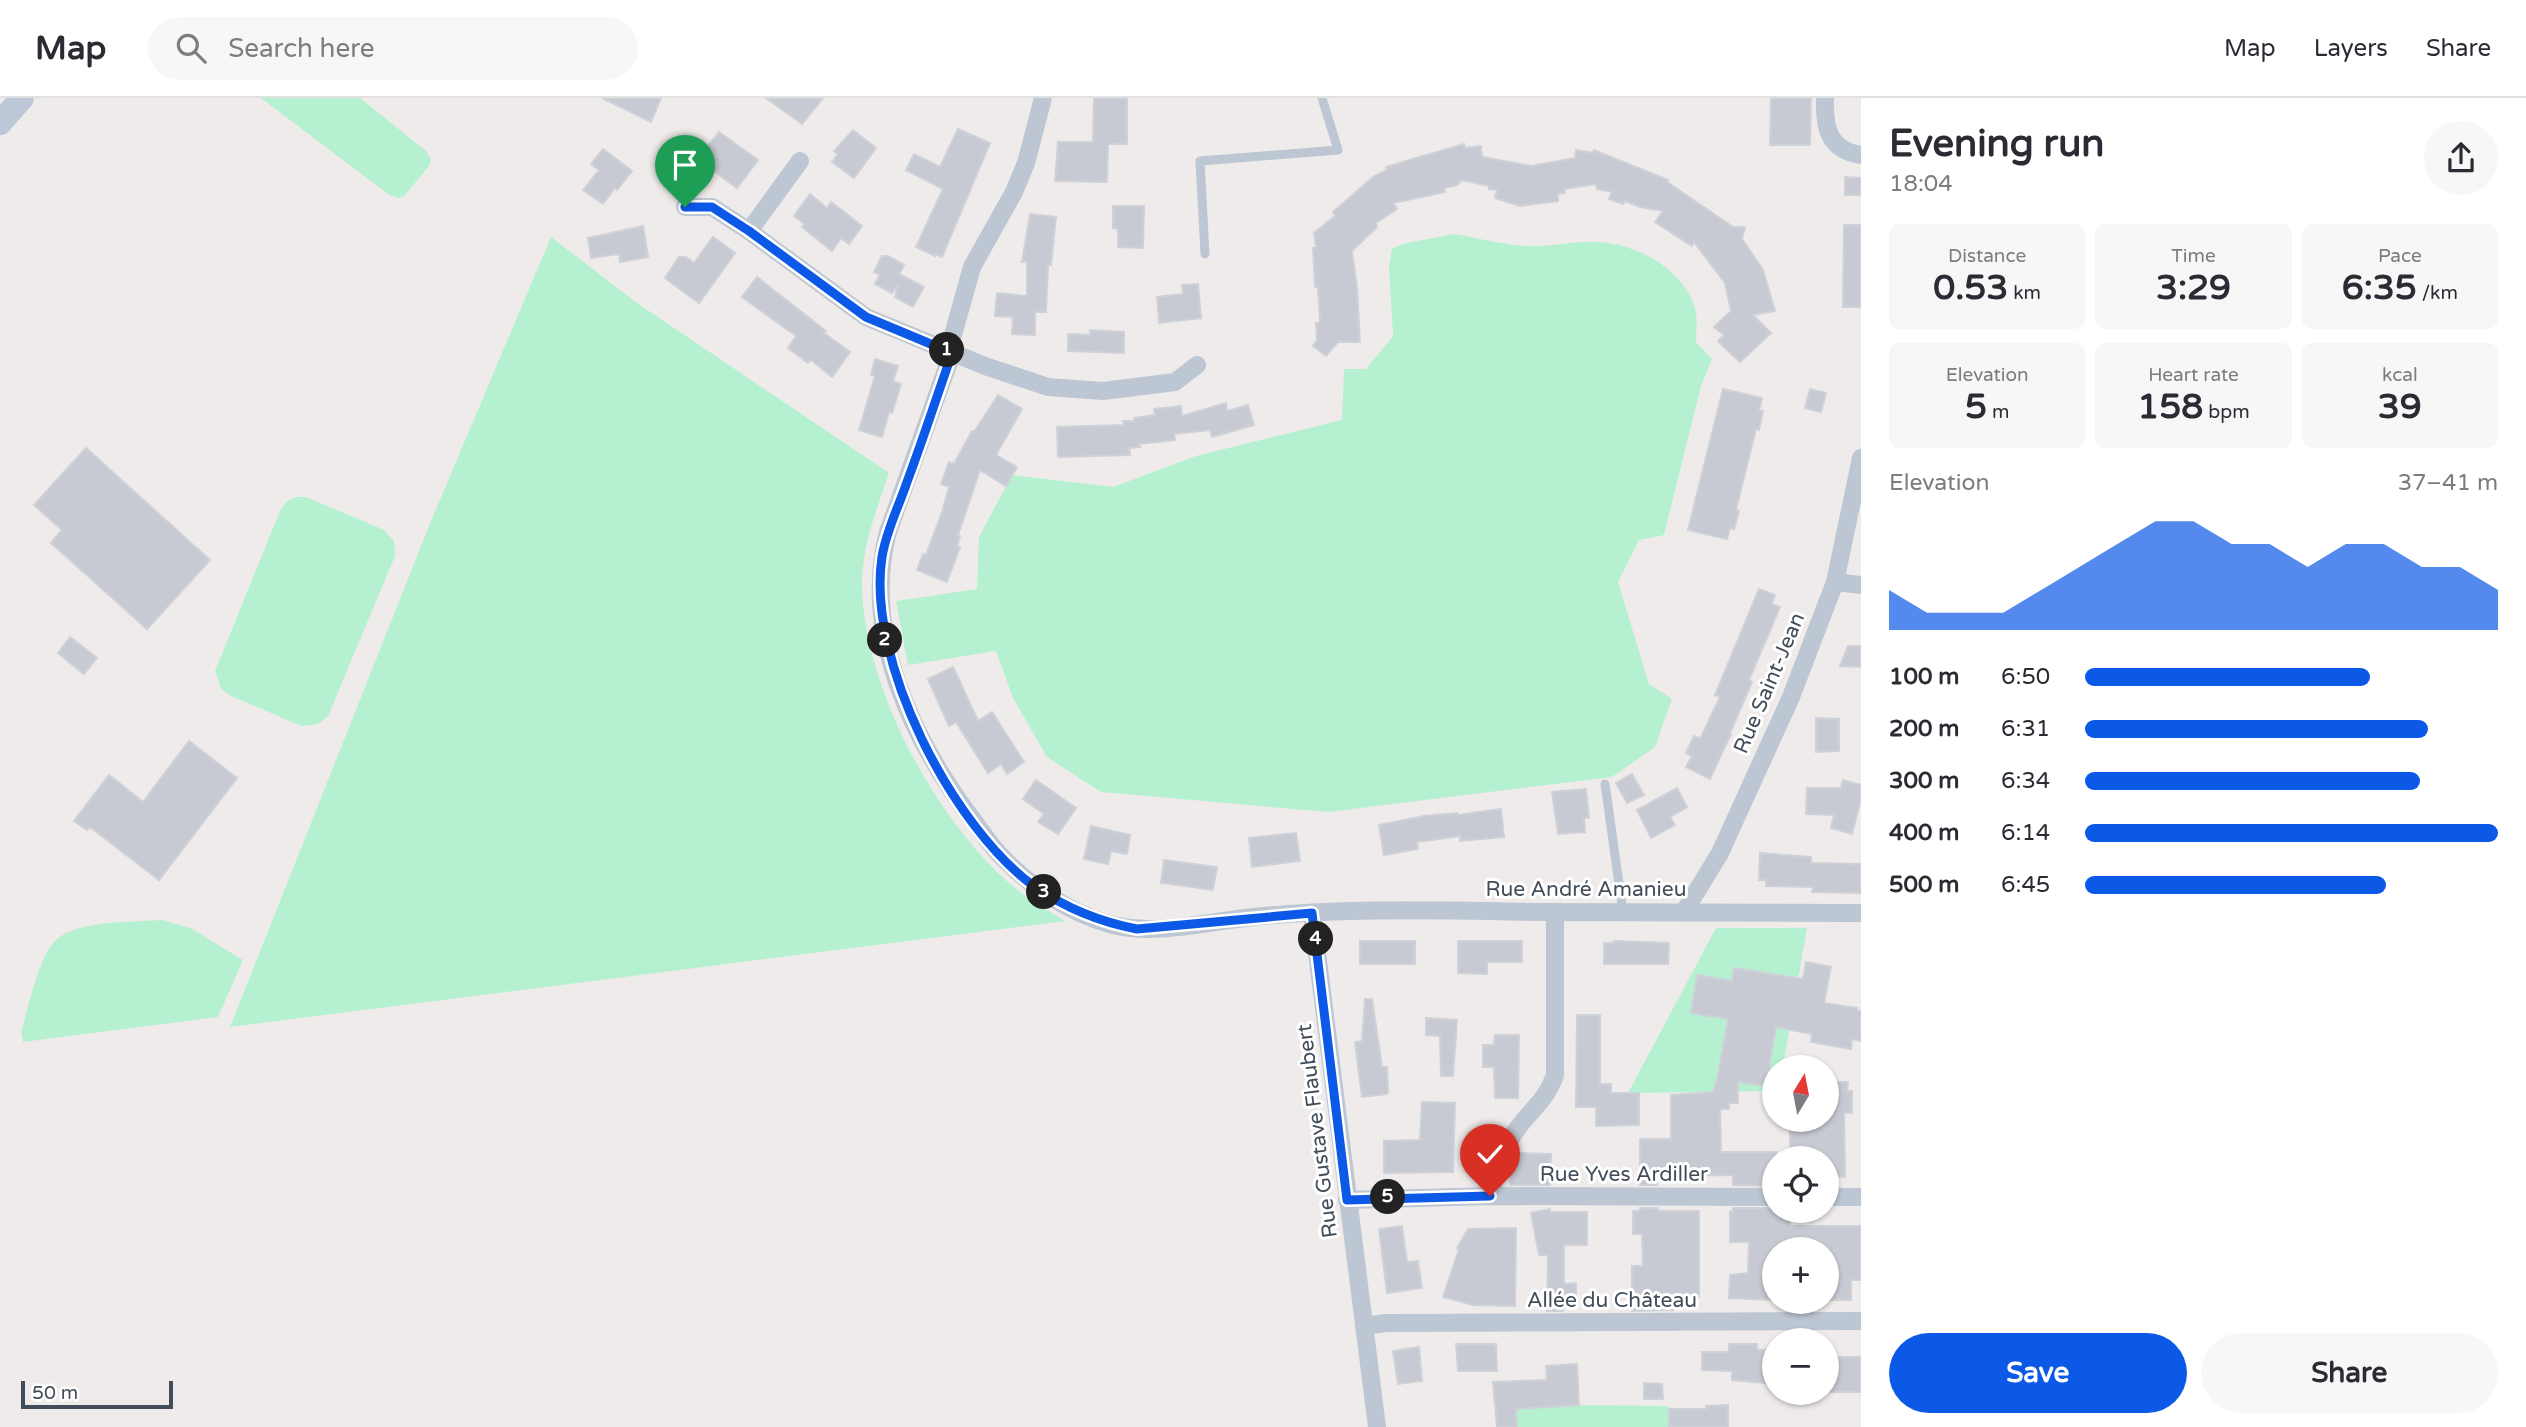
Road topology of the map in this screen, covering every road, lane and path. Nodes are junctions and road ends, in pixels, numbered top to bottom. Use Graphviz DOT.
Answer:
graph roads {
  1 [pos="22,98"];
  2 [pos="1042,98"];
  3 [pos="1321,98"];
  4 [pos="1825,98"];
  5 [pos="0,122"];
  6 [pos="1861,155"];
  7 [pos="800,161"];
  8 [pos="685,207"];
  9 [pos="749,231"];
  10 [pos="1205,254"];
  11 [pos="950,352"];
  12 [pos="1197,365"];
  13 [pos="1861,458"];
  14 [pos="1836,576"];
  15 [pos="1861,585"];
  16 [pos="1605,784"];
  17 [pos="1555,912"];
  18 [pos="1623,912"];
  19 [pos="1684,912"];
  20 [pos="1312,913"];
  21 [pos="1861,913"];
  22 [pos="1490,1196"];
  23 [pos="1762,1197"];
  24 [pos="1839,1197"];
  25 [pos="1861,1197"];
  26 [pos="1347,1200"];
  27 [pos="1861,1321"];
  28 [pos="1364,1326"];
  29 [pos="1377,1427"];
  1 -- 5 [label="street"];
  2 -- 11 [label="street, Rue André Amanieu"];
  3 -- 10 [label="lane"];
  4 -- 6 [label="street"];
  7 -- 9 [label="street"];
  8 -- 9 [label="street"];
  9 -- 11 [label="street"];
  11 -- 12 [label="street"];
  11 -- 20 [label="street, Rue André Amanieu"];
  13 -- 14 [label="street, Rue Saint-Jean"];
  14 -- 15 [label="street"];
  14 -- 19 [label="street, Rue Saint-Jean"];
  16 -- 18 [label="lane"];
  17 -- 18 [label="street, Rue André Amanieu"];
  17 -- 20 [label="street, Rue André Amanieu"];
  17 -- 22 [label="street"];
  18 -- 19 [label="street, Rue André Amanieu"];
  19 -- 21 [label="street, Rue André Amanieu"];
  20 -- 26 [label="street, Rue Gustave Flaubert"];
  22 -- 23 [label="street, Rue Yves Ardiller"];
  22 -- 26 [label="street, Rue Yves Ardiller"];
  24 -- 25 [label="street"];
  26 -- 28 [label="street, Rue Gustave Flaubert"];
  27 -- 28 [label="street, Allée du Château"];
  28 -- 29 [label="street, Rue Gustave Flaubert"];
}
